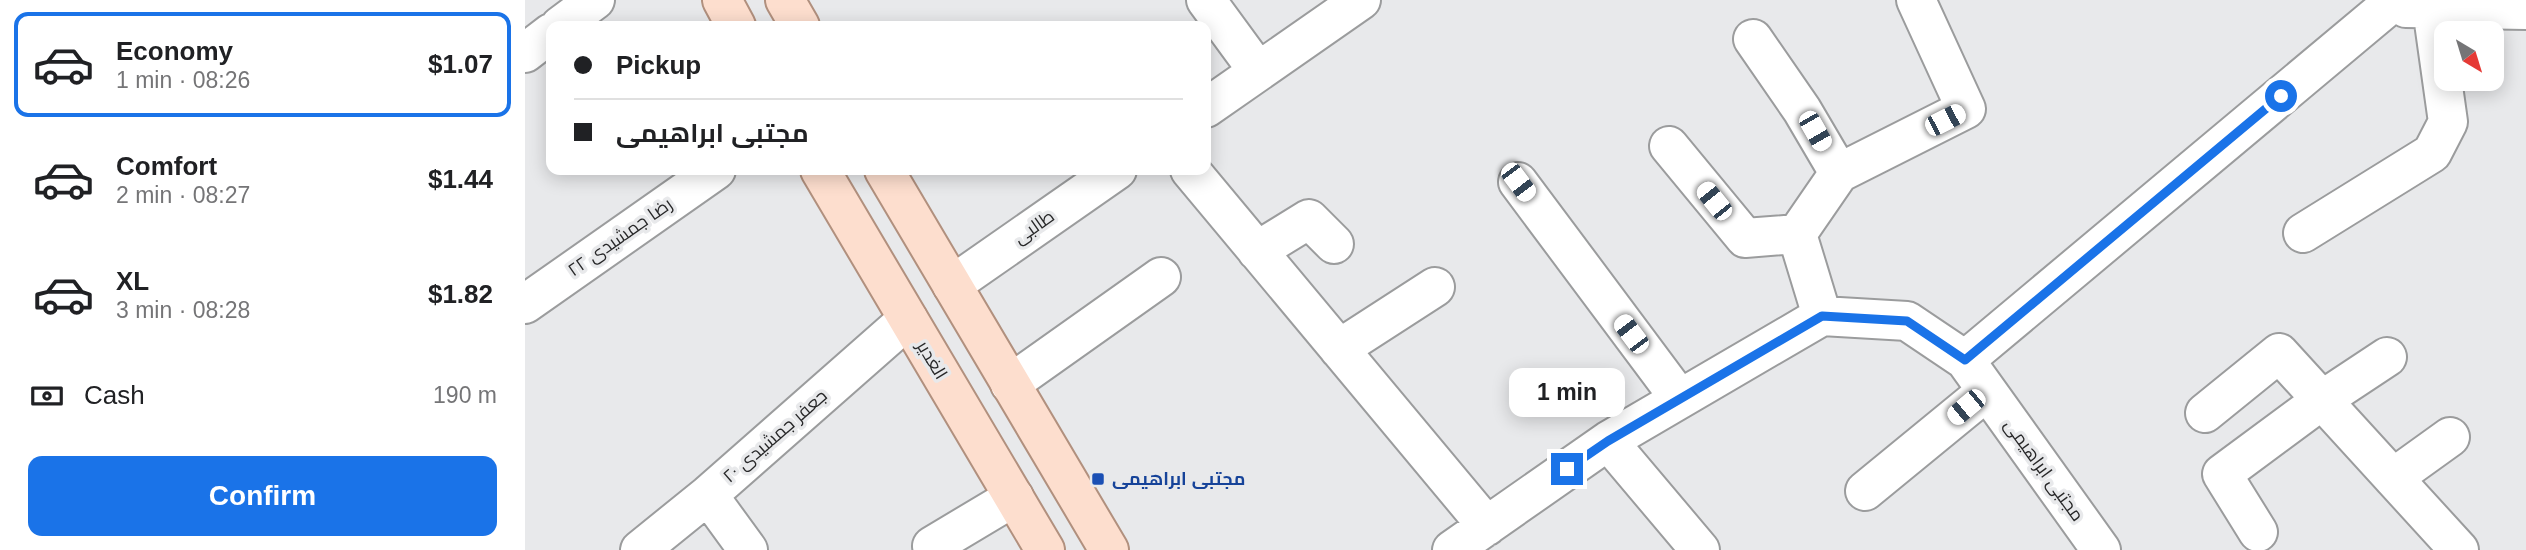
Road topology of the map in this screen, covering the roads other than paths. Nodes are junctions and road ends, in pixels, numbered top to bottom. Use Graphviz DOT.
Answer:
graph roads {
  1 [pos="595,0"];
  2 [pos="722,0"];
  3 [pos="785,0"];
  4 [pos="1206,0"];
  5 [pos="1361,0"];
  6 [pos="1916,0"];
  7 [pos="2382,4"];
  8 [pos="2431,8"];
  9 [pos="2526,10"];
  10 [pos="567,21"];
  11 [pos="733,21"];
  12 [pos="797,21"];
  13 [pos="546,37"];
  14 [pos="1753,39"];
  15 [pos="525,52"];
  16 [pos="1258,71"];
  17 [pos="1211,104"];
  18 [pos="1669,146"];
  19 [pos="1839,173"];
  20 [pos="698,175"];
  21 [pos="823,175"];
  22 [pos="887,175"];
  23 [pos="1110,175"];
  24 [pos="1194,175"];
  25 [pos="673,182"];
  26 [pos="1518,182"];
  27 [pos="2303,233"];
  28 [pos="1797,234"];
  29 [pos="1334,244"];
  30 [pos="1257,251"];
  31 [pos="1161,277"];
  32 [pos="952,285"];
  33 [pos="1435,287"];
  34 [pos="525,304"];
  35 [pos="1822,316"];
  36 [pos="908,319"];
  37 [pos="1339,349"];
  38 [pos="2387,357"];
  39 [pos="1965,360"];
  40 [pos="1010,384"];
  41 [pos="1987,391"];
  42 [pos="1679,399"];
  43 [pos="2322,400"];
  44 [pos="2205,413"];
  45 [pos="2450,437"];
  46 [pos="1608,441"];
  47 [pos="2393,478"];
  48 [pos="1865,492"];
  49 [pos="708,495"];
  50 [pos="1014,497"];
  51 [pos="1487,526"];
  52 [pos="2258,532"];
  53 [pos="932,546"];
  54 [pos="640,550"];
  55 [pos="748,550"];
  56 [pos="1045,550"];
  57 [pos="1109,550"];
  58 [pos="1452,550"];
  59 [pos="1700,550"];
  60 [pos="2102,550"];
  61 [pos="2459,550"];
  1 -- 10 [label="street"];
  2 -- 11 [label="main road"];
  3 -- 12 [label="main road"];
  4 -- 16 [label="street"];
  5 -- 16 [label="street"];
  6 -- 19 [label="street"];
  7 -- 8 [label="street"];
  7 -- 39 [label="street"];
  8 -- 9 [label="street"];
  8 -- 27 [label="street"];
  13 -- 15 [label="street"];
  14 -- 19 [label="street"];
  16 -- 17 [label="street"];
  18 -- 28 [label="street"];
  19 -- 28 [label="street"];
  20 -- 25 [label="street, رضا جمشیدی ۲۲"];
  21 -- 36 [label="main road, الغدیر"];
  22 -- 32 [label="main road"];
  23 -- 32 [label="street, طالبی"];
  24 -- 30 [label="street"];
  25 -- 34 [label="street, رضا جمشیدی ۲۲"];
  26 -- 42 [label="street"];
  28 -- 35 [label="street"];
  29 -- 30 [label="street"];
  30 -- 37 [label="street"];
  31 -- 40 [label="street"];
  32 -- 40 [label="main road"];
  33 -- 37 [label="street"];
  35 -- 39 [label="street, مجتبی ابراهیمی"];
  35 -- 42 [label="street"];
  36 -- 49 [label="street, جعفر جمشیدی ۲۰"];
  36 -- 50 [label="main road, الغدیر"];
  37 -- 51 [label="street"];
  38 -- 43 [label="street"];
  39 -- 41 [label="street, مجتبی ابراهیمی"];
  40 -- 57 [label="main road"];
  41 -- 48 [label="street"];
  41 -- 60 [label="street, مجتبی ابراهیمی"];
  42 -- 46 [label="street"];
  43 -- 44 [label="street"];
  43 -- 47 [label="street"];
  43 -- 52 [label="street"];
  45 -- 47 [label="street"];
  46 -- 51 [label="street"];
  46 -- 59 [label="street"];
  47 -- 61 [label="street"];
  49 -- 54 [label="street, جعفر جمشیدی ۲۰"];
  49 -- 55 [label="street"];
  50 -- 53 [label="street"];
  50 -- 56 [label="main road, الغدیر"];
  51 -- 58 [label="street"];
}
